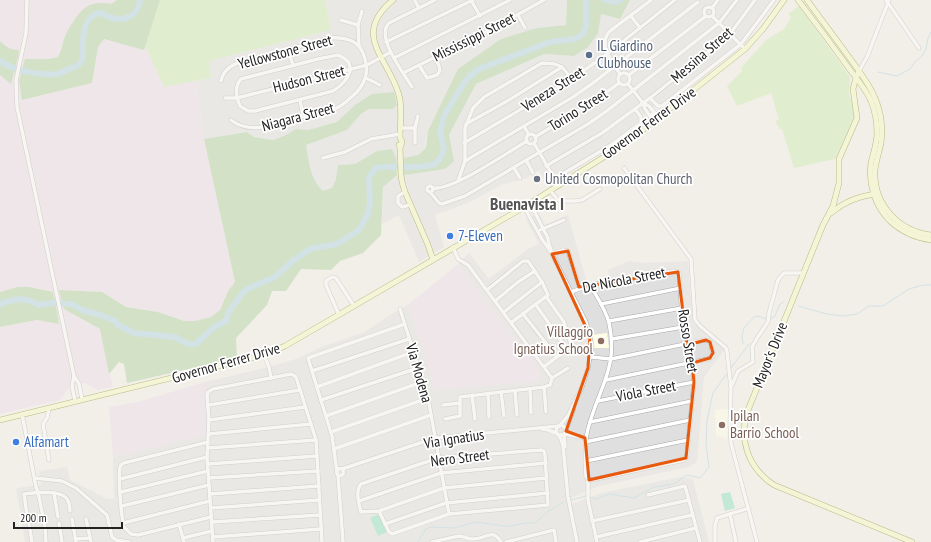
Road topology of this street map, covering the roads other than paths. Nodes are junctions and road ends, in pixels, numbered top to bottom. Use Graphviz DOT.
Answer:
graph roads {
  1 [pos="27,0"];
  2 [pos="393,0"];
  3 [pos="434,0"];
  4 [pos="472,0"];
  5 [pos="510,0"];
  6 [pos="544,0"];
  7 [pos="651,0"];
  8 [pos="675,0"];
  9 [pos="718,0"];
  10 [pos="737,0"];
  11 [pos="755,0"];
  12 [pos="774,0"];
  13 [pos="784,0"];
  14 [pos="798,0"];
  15 [pos="807,0"];
  16 [pos="415,1"];
  17 [pos="698,1"];
  18 [pos="888,1"];
  19 [pos="419,8"];
  20 [pos="712,8"];
  21 [pos="705,9"];
  22 [pos="401,10"];
  23 [pos="362,11"];
  24 [pos="404,15"];
  25 [pos="518,15"];
  26 [pos="480,16"];
  27 [pos="631,16"];
  28 [pos="706,16"];
  29 [pos="712,16"];
  30 [pos="340,20"];
  31 [pos="719,23"];
  32 [pos="358,25"];
  33 [pos="525,28"];
  34 [pos="640,28"];
  35 [pos="730,34"];
  36 [pos="386,42"];
  37 [pos="741,44"];
  38 [pos="359,45"];
  39 [pos="919,48"];
  40 [pos="746,49"];
  41 [pos="288,50"];
  42 [pos="391,52"];
  43 [pos="607,54"];
  44 [pos="381,57"];
  45 [pos="435,57"];
  46 [pos="394,58"];
  47 [pos="293,65"];
  48 [pos="367,65"];
  49 [pos="419,65"];
  50 [pos="615,66"];
  51 [pos="562,67"];
  52 [pos="220,69"];
  53 [pos="350,69"];
  54 [pos="859,71"];
  55 [pos="224,72"];
  56 [pos="404,72"];
  57 [pos="620,74"];
  58 [pos="629,75"];
  59 [pos="366,78"];
  60 [pos="856,78"];
  61 [pos="572,79"];
  62 [pos="221,81"];
  63 [pos="620,83"];
  64 [pos="628,84"];
  65 [pos="380,85"];
  66 [pos="412,87"];
  67 [pos="633,90"];
  68 [pos="225,98"];
  69 [pos="237,98"];
  70 [pos="650,98"];
  71 [pos="300,100"];
  72 [pos="643,103"];
  73 [pos="635,109"];
  74 [pos="657,115"];
  75 [pos="303,116"];
  76 [pos="418,116"];
  77 [pos="650,116"];
  78 [pos="231,120"];
  79 [pos="652,122"];
  80 [pos="466,124"];
  81 [pos="524,126"];
  82 [pos="400,128"];
  83 [pos="415,128"];
  84 [pos="529,135"];
  85 [pos="400,136"];
  86 [pos="535,137"];
  87 [pos="527,141"];
  88 [pos="415,143"];
  89 [pos="464,143"];
  90 [pos="534,143"];
  91 [pos="539,152"];
  92 [pos="323,158"];
  93 [pos="526,160"];
  94 [pos="465,161"];
  95 [pos="546,166"];
  96 [pos="514,168"];
  97 [pos="624,168"];
  98 [pos="533,173"];
  99 [pos="520,178"];
  100 [pos="554,179"];
  101 [pos="458,180"];
  102 [pos="558,186"];
  103 [pos="600,189"];
  104 [pos="550,190"];
  105 [pos="405,192"];
  106 [pos="876,194"];
  107 [pos="530,203"];
  108 [pos="410,205"];
  109 [pos="524,207"];
  110 [pos="829,216"];
  111 [pos="537,219"];
  112 [pos="564,220"];
  113 [pos="532,221"];
  114 [pos="542,229"];
  115 [pos="538,231"];
  116 [pos="931,235"];
  117 [pos="931,240"];
  118 [pos="451,249"];
  119 [pos="552,254"];
  120 [pos="435,259"];
  121 [pos="535,271"];
  122 [pos="678,272"];
  123 [pos="804,273"];
  124 [pos="542,282"];
  125 [pos="590,285"];
  126 [pos="580,288"];
  127 [pos="681,288"];
  128 [pos="487,290"];
  129 [pos="571,292"];
  130 [pos="547,298"];
  131 [pos="495,301"];
  132 [pos="601,304"];
  133 [pos="536,305"];
  134 [pos="354,306"];
  135 [pos="682,308"];
  136 [pos="400,309"];
  137 [pos="504,312"];
  138 [pos="523,314"];
  139 [pos="339,315"];
  140 [pos="609,321"];
  141 [pos="512,322"];
  142 [pos="405,324"];
  143 [pos="683,327"];
  144 [pos="409,339"];
  145 [pos="612,339"];
  146 [pos="687,345"];
  147 [pos="567,349"];
  148 [pos="413,352"];
  149 [pos="264,355"];
  150 [pos="557,357"];
  151 [pos="591,357"];
  152 [pos="611,359"];
  153 [pos="692,362"];
  154 [pos="545,366"];
  155 [pos="418,368"];
  156 [pos="568,368"];
  157 [pos="312,372"];
  158 [pos="74,376"];
  159 [pos="271,378"];
  160 [pos="552,378"];
  161 [pos="606,380"];
  162 [pos="422,382"];
  163 [pos="694,382"];
  164 [pos="317,387"];
  165 [pos="544,388"];
  166 [pos="731,388"];
  167 [pos="300,390"];
  168 [pos="530,390"];
  169 [pos="515,391"];
  170 [pos="501,392"];
  171 [pos="488,393"];
  172 [pos="472,395"];
  173 [pos="578,396"];
  174 [pos="428,398"];
  175 [pos="82,399"];
  176 [pos="321,400"];
  177 [pos="75,401"];
  178 [pos="598,401"];
  179 [pos="692,401"];
  180 [pos="460,403"];
  181 [pos="209,405"];
  182 [pos="443,405"];
  183 [pos="305,407"];
  184 [pos="49,408"];
  185 [pos="546,412"];
  186 [pos="531,413"];
  187 [pos="22,414"];
  188 [pos="518,415"];
  189 [pos="326,416"];
  190 [pos="431,416"];
  191 [pos="504,416"];
  192 [pos="489,417"];
  193 [pos="445,419"];
  194 [pos="475,419"];
  195 [pos="0,420"];
  196 [pos="209,420"];
  197 [pos="690,420"];
  198 [pos="590,422"];
  199 [pos="311,424"];
  200 [pos="559,426"];
  201 [pos="534,429"];
  202 [pos="331,432"];
  203 [pos="565,432"];
  204 [pos="209,434"];
  205 [pos="558,434"];
  206 [pos="435,438"];
  207 [pos="316,440"];
  208 [pos="586,440"];
  209 [pos="688,440"];
  210 [pos="208,442"];
  211 [pos="208,448"];
  212 [pos="334,448"];
  213 [pos="317,456"];
  214 [pos="207,457"];
  215 [pos="438,458"];
  216 [pos="49,460"];
  217 [pos="565,460"];
  218 [pos="586,462"];
  219 [pos="546,463"];
  220 [pos="208,464"];
  221 [pos="352,466"];
  222 [pos="208,471"];
  223 [pos="318,471"];
  224 [pos="339,471"];
  225 [pos="441,473"];
  226 [pos="344,474"];
  227 [pos="35,478"];
  228 [pos="209,478"];
  229 [pos="546,478"];
  230 [pos="120,479"];
  231 [pos="588,479"];
  232 [pos="209,485"];
  233 [pos="319,486"];
  234 [pos="444,488"];
  235 [pos="339,489"];
  236 [pos="38,492"];
  237 [pos="121,492"];
  238 [pos="54,493"];
  239 [pos="210,494"];
  240 [pos="548,494"];
  241 [pos="648,495"];
  242 [pos="320,500"];
  243 [pos="689,500"];
  244 [pos="210,501"];
  245 [pos="359,501"];
  246 [pos="446,503"];
  247 [pos="122,506"];
  248 [pos="211,508"];
  249 [pos="749,508"];
  250 [pos="70,511"];
  251 [pos="379,511"];
  252 [pos="449,514"];
  253 [pos="730,514"];
  254 [pos="27,515"];
  255 [pos="320,515"];
  256 [pos="692,515"];
  257 [pos="58,516"];
  258 [pos="211,517"];
  259 [pos="72,519"];
  260 [pos="86,519"];
  261 [pos="592,521"];
  262 [pos="212,522"];
  263 [pos="59,523"];
  264 [pos="123,523"];
  265 [pos="29,524"];
  266 [pos="179,524"];
  267 [pos="385,524"];
  268 [pos="696,528"];
  269 [pos="321,529"];
  270 [pos="212,531"];
  271 [pos="213,537"];
  272 [pos="596,537"];
  273 [pos="76,540"];
  274 [pos="90,540"];
  275 [pos="184,540"];
  276 [pos="32,542"];
  277 [pos="46,542"];
  278 [pos="62,542"];
  279 [pos="129,542"];
  280 [pos="213,542"];
  281 [pos="322,542"];
  282 [pos="344,542"];
  283 [pos="432,542"];
  284 [pos="501,542"];
  285 [pos="506,542"];
  286 [pos="556,542"];
  287 [pos="577,542"];
  288 [pos="597,542"];
  289 [pos="640,542"];
  290 [pos="700,542"];
  291 [pos="715,542"];
  292 [pos="736,542"];
  293 [pos="757,542"];
  294 [pos="912,542"];
  1 -- 158 [label="street"];
  2 -- 44 [label="street"];
  3 -- 19 [label="street"];
  4 -- 26 [label="street"];
  4 -- 36 [label="street"];
  5 -- 26 [label="street"];
  6 -- 25 [label="street, Mississippi Street"];
  7 -- 27 [label="street"];
  8 -- 34 [label="street, Veneza Street"];
  9 -- 20 [label="street"];
  10 -- 31 [label="street"];
  11 -- 35 [label="street, Messina Street"];
  12 -- 37 [label="street"];
  13 -- 40 [label="street, Governor Ferrer Drive"];
  14 -- 60 [label="street"];
  15 -- 54 [label="street"];
  16 -- 19 [label="street"];
  17 -- 21 [label="street"];
  17 -- 50 [label="street"];
  18 -- 39 [label="street"];
  18 -- 54 [label="street"];
  19 -- 24 [label="street"];
  20 -- 21 [label="street"];
  20 -- 29 [label="street"];
  21 -- 28 [label="street"];
  22 -- 24 [label="street"];
  23 -- 32 [label="street"];
  24 -- 36 [label="street"];
  25 -- 33 [label="street"];
  25 -- 45 [label="street, Mississippi Street"];
  26 -- 46 [label="street"];
  27 -- 34 [label="street"];
  27 -- 43 [label="street"];
  28 -- 29 [label="street"];
  28 -- 58 [label="street"];
  29 -- 31 [label="street"];
  30 -- 32 [label="street"];
  31 -- 35 [label="street"];
  31 -- 67 [label="street"];
  32 -- 38 [label="street"];
  34 -- 43 [label="street, Veneza Street"];
  35 -- 37 [label="street"];
  35 -- 70 [label="street, Messina Street"];
  36 -- 42 [label="street"];
  37 -- 40 [label="street"];
  37 -- 70 [label="street"];
  38 -- 41 [label="street, Yellowstone Street"];
  38 -- 48 [label="street"];
  40 -- 74 [label="street, Governor Ferrer Drive"];
  41 -- 47 [label="street"];
  41 -- 55 [label="street, Yellowstone Street"];
  42 -- 44 [label="street, Hudson Street"];
  42 -- 46 [label="street"];
  43 -- 50 [label="street"];
  43 -- 61 [label="street, Veneza Street"];
  44 -- 48 [label="street, Hudson Street"];
  44 -- 82 [label="street"];
  45 -- 49 [label="street, Mississippi Street"];
  45 -- 49 [label="street"];
  46 -- 56 [label="street"];
  47 -- 53 [label="street"];
  47 -- 69 [label="street"];
  48 -- 53 [label="street, Hudson Street"];
  48 -- 59 [label="street"];
  49 -- 56 [label="street, Mississippi Street"];
  50 -- 57 [label="street"];
  50 -- 81 [label="street"];
  51 -- 61 [label="street"];
  51 -- 80 [label="street"];
  51 -- 80 [label="street"];
  52 -- 55 [label="street"];
  53 -- 69 [label="street, Hudson Street"];
  53 -- 71 [label="street"];
  54 -- 60 [label="street, Mayor's Drive"];
  54 -- 106 [label="street"];
  55 -- 62 [label="street, Yellowstone Street"];
  56 -- 66 [label="street"];
  57 -- 58 [label="street"];
  57 -- 63 [label="street"];
  58 -- 64 [label="street"];
  59 -- 65 [label="street"];
  59 -- 75 [label="street, Niagara Street"];
  60 -- 106 [label="street"];
  60 -- 110 [label="street, Mayor's Drive"];
  61 -- 89 [label="street, Veneza Street"];
  63 -- 64 [label="street"];
  63 -- 86 [label="street, Torino Street"];
  64 -- 67 [label="street"];
  67 -- 72 [label="street"];
  67 -- 91 [label="street"];
  68 -- 69 [label="street, Hudson Street"];
  69 -- 71 [label="street"];
  70 -- 72 [label="street, Messina Street"];
  71 -- 75 [label="street"];
  72 -- 73 [label="street, Messina Street"];
  72 -- 74 [label="street"];
  72 -- 77 [label="street"];
  73 -- 95 [label="street, Messina Street"];
  73 -- 100 [label="street"];
  74 -- 77 [label="street"];
  74 -- 79 [label="street, Governor Ferrer Drive"];
  75 -- 78 [label="street, Niagara Street"];
  76 -- 83 [label="street"];
  77 -- 79 [label="street"];
  79 -- 102 [label="street, Governor Ferrer Drive"];
  80 -- 89 [label="street"];
  81 -- 84 [label="street"];
  81 -- 94 [label="street"];
  82 -- 83 [label="street"];
  82 -- 85 [label="street"];
  83 -- 88 [label="street"];
  84 -- 86 [label="street"];
  84 -- 87 [label="street"];
  85 -- 92 [label="street"];
  85 -- 105 [label="street"];
  86 -- 90 [label="street"];
  87 -- 90 [label="street"];
  87 -- 101 [label="street"];
  89 -- 94 [label="street"];
  90 -- 91 [label="street"];
  91 -- 93 [label="street"];
  91 -- 95 [label="street"];
  93 -- 96 [label="street"];
  93 -- 98 [label="street"];
  94 -- 101 [label="street"];
  95 -- 100 [label="street"];
  96 -- 99 [label="street"];
  96 -- 101 [label="street"];
  97 -- 166 [label="street"];
  100 -- 102 [label="street"];
  102 -- 104 [label="street, Governor Ferrer Drive"];
  103 -- 104 [label="street"];
  104 -- 107 [label="street, Governor Ferrer Drive"];
  105 -- 108 [label="street"];
  105 -- 108 [label="street"];
  106 -- 110 [label="street"];
  106 -- 116 [label="street"];
  106 -- 117 [label="street"];
  107 -- 109 [label="street, Governor Ferrer Drive"];
  107 -- 111 [label="street"];
  108 -- 120 [label="street"];
  109 -- 113 [label="street"];
  109 -- 118 [label="street, Governor Ferrer Drive"];
  110 -- 123 [label="street, Mayor's Drive"];
  111 -- 113 [label="street"];
  111 -- 114 [label="street"];
  112 -- 114 [label="street"];
  113 -- 115 [label="street"];
  114 -- 115 [label="street"];
  114 -- 119 [label="street"];
  115 -- 119 [label="street"];
  118 -- 120 [label="street, Governor Ferrer Drive"];
  118 -- 128 [label="street"];
  119 -- 126 [label="street"];
  119 -- 129 [label="street"];
  120 -- 134 [label="street, Governor Ferrer Drive"];
  121 -- 124 [label="street"];
  121 -- 128 [label="street"];
  121 -- 131 [label="street"];
  122 -- 125 [label="street, De Nicola Street"];
  122 -- 127 [label="street, Rosso Street"];
  123 -- 166 [label="street"];
  123 -- 294 [label="street, Mayor's Drive"];
  124 -- 130 [label="street"];
  124 -- 137 [label="street"];
  125 -- 126 [label="street, De Nicola Street"];
  125 -- 132 [label="street"];
  126 -- 129 [label="street, De Nicola Street"];
  127 -- 132 [label="street"];
  127 -- 135 [label="street, Rosso Street"];
  128 -- 131 [label="street"];
  129 -- 151 [label="street"];
  130 -- 133 [label="street"];
  130 -- 147 [label="street"];
  131 -- 137 [label="street"];
  132 -- 140 [label="street"];
  133 -- 138 [label="street"];
  133 -- 147 [label="street"];
  134 -- 139 [label="street, Governor Ferrer Drive"];
  134 -- 139 [label="street"];
  135 -- 140 [label="street"];
  135 -- 143 [label="street, Rosso Street"];
  136 -- 142 [label="street, Via Modena"];
  137 -- 141 [label="street"];
  138 -- 141 [label="street"];
  138 -- 150 [label="street"];
  139 -- 149 [label="street, Governor Ferrer Drive"];
  140 -- 145 [label="street"];
  141 -- 154 [label="street"];
  142 -- 144 [label="street, Via Modena"];
  142 -- 157 [label="street"];
  143 -- 145 [label="street"];
  143 -- 146 [label="street, Rosso Street"];
  144 -- 148 [label="street, Via Modena"];
  144 -- 157 [label="street"];
  145 -- 152 [label="street"];
  146 -- 152 [label="street"];
  146 -- 153 [label="street, Rosso Street"];
  146 -- 153 [label="street"];
  147 -- 150 [label="street"];
  148 -- 155 [label="street, Via Modena"];
  148 -- 164 [label="street"];
  149 -- 159 [label="street"];
  149 -- 175 [label="street, Governor Ferrer Drive"];
  150 -- 154 [label="street"];
  151 -- 152 [label="street"];
  151 -- 173 [label="street"];
  152 -- 161 [label="street"];
  153 -- 161 [label="street"];
  153 -- 163 [label="street, Rosso Street"];
  154 -- 160 [label="street"];
  155 -- 162 [label="street, Via Modena"];
  155 -- 176 [label="street"];
  156 -- 160 [label="street"];
  157 -- 164 [label="street"];
  158 -- 175 [label="street"];
  158 -- 177 [label="street"];
  159 -- 167 [label="street"];
  159 -- 181 [label="street"];
  160 -- 165 [label="street"];
  161 -- 178 [label="street"];
  162 -- 174 [label="street, Via Modena"];
  162 -- 189 [label="street"];
  163 -- 178 [label="street, Viola Street"];
  163 -- 179 [label="street, Rosso Street"];
  164 -- 176 [label="street"];
  165 -- 168 [label="street"];
  165 -- 185 [label="street"];
  166 -- 249 [label="street"];
  167 -- 181 [label="street"];
  167 -- 183 [label="street"];
  168 -- 169 [label="street"];
  168 -- 186 [label="street"];
  169 -- 170 [label="street"];
  169 -- 188 [label="street"];
  170 -- 171 [label="street"];
  170 -- 191 [label="street"];
  171 -- 172 [label="street"];
  171 -- 192 [label="street"];
  172 -- 180 [label="street"];
  172 -- 194 [label="street"];
  173 -- 200 [label="street"];
  173 -- 203 [label="street"];
  174 -- 190 [label="street, Via Modena"];
  174 -- 202 [label="street"];
  175 -- 177 [label="street, Governor Ferrer Drive"];
  176 -- 189 [label="street"];
  177 -- 184 [label="street, Governor Ferrer Drive"];
  178 -- 198 [label="street"];
  179 -- 197 [label="street, Rosso Street"];
  179 -- 198 [label="street"];
  180 -- 182 [label="street"];
  180 -- 193 [label="street"];
  181 -- 196 [label="street"];
  183 -- 196 [label="street"];
  183 -- 199 [label="street"];
  184 -- 187 [label="street, Governor Ferrer Drive"];
  184 -- 216 [label="street"];
  187 -- 195 [label="street, Governor Ferrer Drive"];
  187 -- 227 [label="street"];
  189 -- 202 [label="street"];
  190 -- 206 [label="street, Via Modena"];
  190 -- 212 [label="street"];
  196 -- 204 [label="street"];
  197 -- 208 [label="street"];
  197 -- 209 [label="street, Rosso Street"];
  198 -- 208 [label="street"];
  199 -- 204 [label="street"];
  199 -- 207 [label="street"];
  200 -- 201 [label="street, Via Ignatius"];
  200 -- 203 [label="street"];
  200 -- 205 [label="street"];
  201 -- 205 [label="street, Via Ignatius"];
  201 -- 206 [label="street, Via Ignatius"];
  202 -- 212 [label="street"];
  203 -- 205 [label="street"];
  203 -- 208 [label="street"];
  203 -- 217 [label="street"];
  204 -- 210 [label="street"];
  205 -- 217 [label="street"];
  206 -- 215 [label="street, Via Modena"];
  206 -- 221 [label="street, Via Ignatius"];
  207 -- 211 [label="street"];
  207 -- 213 [label="street"];
  208 -- 218 [label="street"];
  209 -- 218 [label="street"];
  209 -- 231 [label="street, Rosso Street"];
  210 -- 211 [label="street"];
  210 -- 230 [label="street"];
  211 -- 214 [label="street"];
  212 -- 224 [label="street"];
  213 -- 220 [label="street"];
  213 -- 223 [label="street"];
  214 -- 220 [label="street"];
  214 -- 230 [label="street"];
  215 -- 219 [label="street, Nero Street"];
  215 -- 225 [label="street, Via Modena"];
  215 -- 245 [label="street, Nero Street"];
  217 -- 287 [label="street"];
  218 -- 231 [label="street"];
  219 -- 225 [label="street"];
  219 -- 229 [label="street"];
  220 -- 222 [label="street"];
  221 -- 224 [label="street, Via Ignatius"];
  221 -- 226 [label="street, Via Ignatius"];
  222 -- 228 [label="street"];
  222 -- 237 [label="street"];
  223 -- 228 [label="street"];
  223 -- 233 [label="street"];
  224 -- 226 [label="street"];
  224 -- 226 [label="street"];
  224 -- 235 [label="street"];
  225 -- 234 [label="street, Via Modena"];
  225 -- 245 [label="street"];
  226 -- 235 [label="street"];
  227 -- 236 [label="street"];
  227 -- 279 [label="street"];
  228 -- 232 [label="street"];
  229 -- 234 [label="street"];
  229 -- 240 [label="street"];
  230 -- 237 [label="street"];
  231 -- 261 [label="street"];
  232 -- 239 [label="street"];
  232 -- 247 [label="street"];
  233 -- 239 [label="street"];
  233 -- 242 [label="street"];
  234 -- 246 [label="street, Via Modena"];
  234 -- 251 [label="street"];
  235 -- 282 [label="street"];
  236 -- 238 [label="street"];
  236 -- 254 [label="street"];
  236 -- 277 [label="street"];
  237 -- 247 [label="street"];
  238 -- 250 [label="street"];
  238 -- 257 [label="street"];
  239 -- 244 [label="street"];
  240 -- 246 [label="street"];
  240 -- 252 [label="street"];
  241 -- 243 [label="street"];
  242 -- 248 [label="street"];
  242 -- 255 [label="street"];
  243 -- 256 [label="street"];
  243 -- 261 [label="street"];
  244 -- 248 [label="street"];
  244 -- 264 [label="street"];
  245 -- 251 [label="street, Nero Street"];
  246 -- 252 [label="street, Via Modena"];
  246 -- 267 [label="street"];
  247 -- 264 [label="street"];
  248 -- 258 [label="street"];
  249 -- 253 [label="street"];
  249 -- 293 [label="street"];
  251 -- 267 [label="street"];
  252 -- 267 [label="street"];
  253 -- 291 [label="street"];
  253 -- 292 [label="street"];
  255 -- 262 [label="street"];
  255 -- 269 [label="street"];
  256 -- 268 [label="street"];
  256 -- 272 [label="street"];
  258 -- 262 [label="street"];
  258 -- 266 [label="street"];
  259 -- 273 [label="street"];
  260 -- 274 [label="street"];
  261 -- 272 [label="street"];
  262 -- 270 [label="street"];
  263 -- 278 [label="street"];
  264 -- 266 [label="street"];
  265 -- 276 [label="street"];
  266 -- 275 [label="street"];
  268 -- 289 [label="street"];
  268 -- 290 [label="street"];
  269 -- 271 [label="street"];
  269 -- 281 [label="street"];
  270 -- 271 [label="street"];
  270 -- 275 [label="street"];
  271 -- 280 [label="street"];
  272 -- 288 [label="street"];
  273 -- 274 [label="street"];
  283 -- 284 [label="street"];
  285 -- 286 [label="street"];
}
